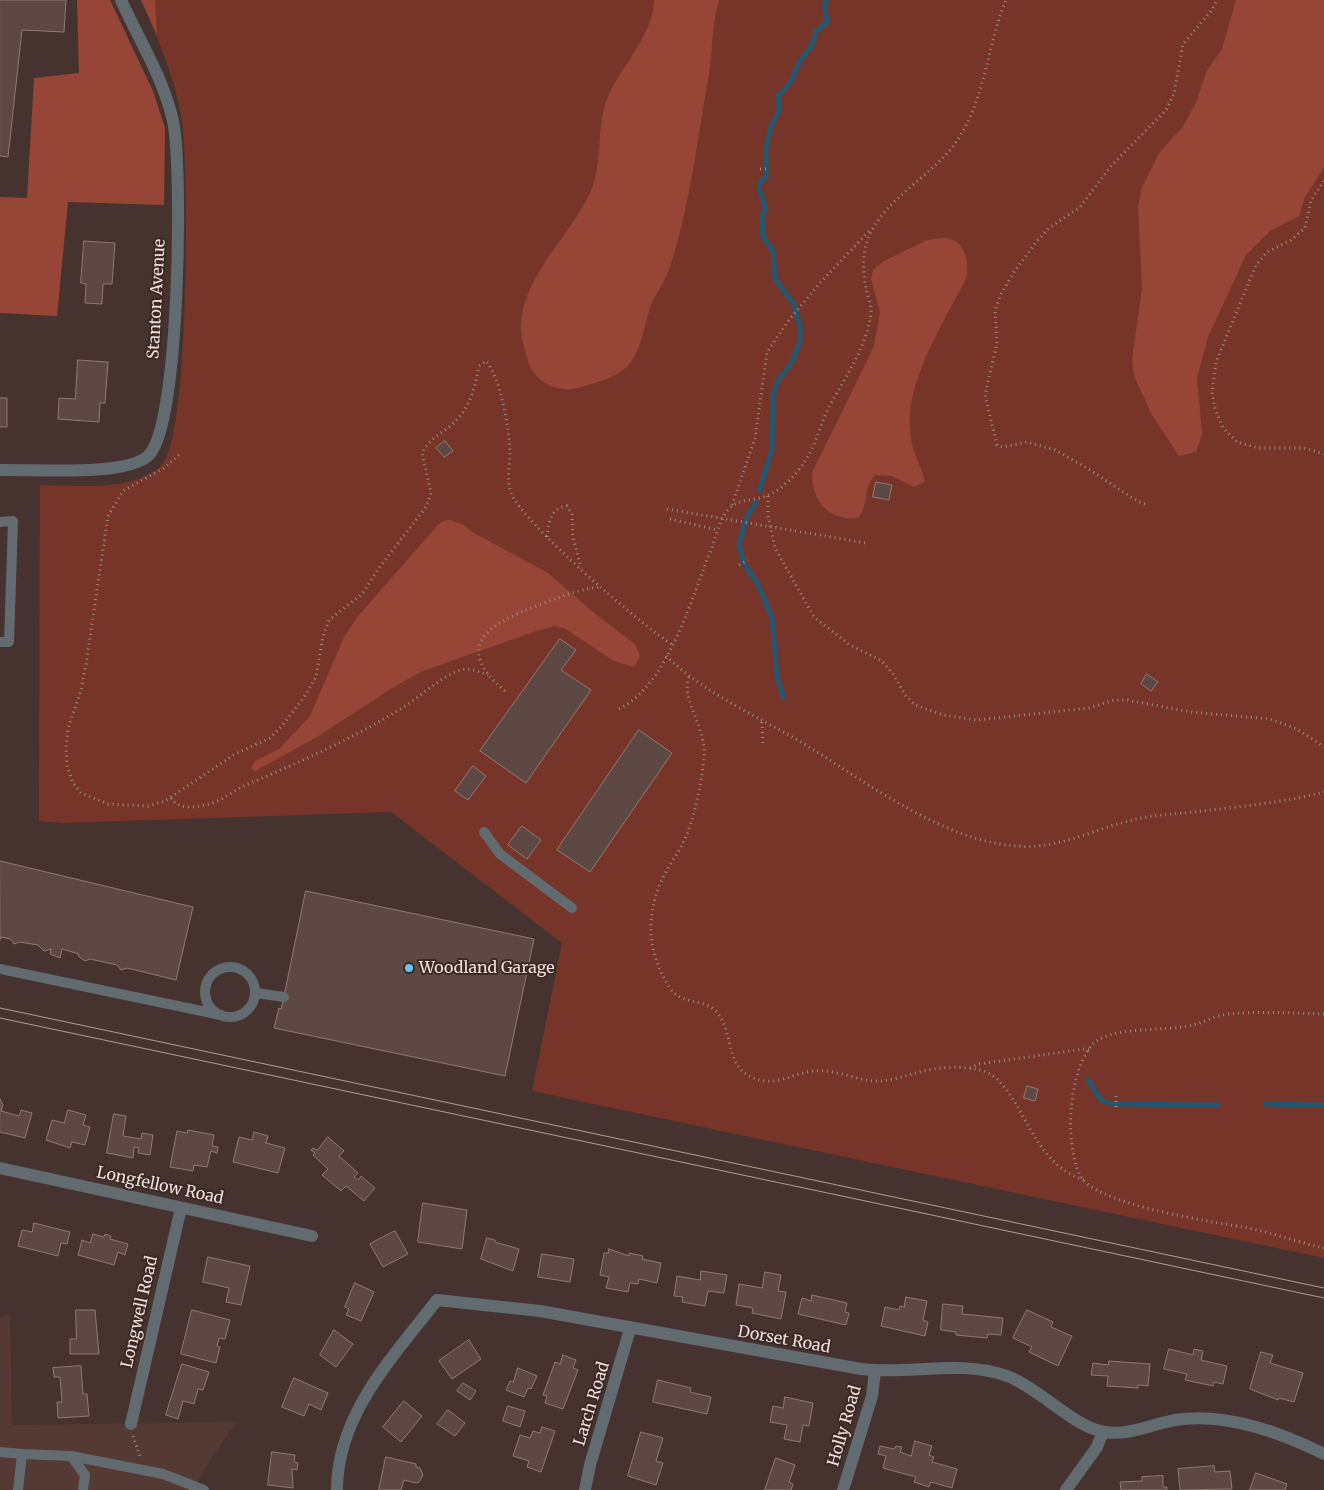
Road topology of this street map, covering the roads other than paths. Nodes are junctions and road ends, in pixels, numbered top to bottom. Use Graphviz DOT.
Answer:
graph roads {
  1 [pos="121,0"];
  2 [pos="0,470"];
  3 [pos="0,522"];
  4 [pos="0,642"];
  5 [pos="484,832"];
  6 [pos="572,908"];
  7 [pos="0,969"];
  8 [pos="256,992"];
  9 [pos="284,997"];
  10 [pos="221,1015"];
  11 [pos="0,1168"];
  12 [pos="181,1208"];
  13 [pos="312,1236"];
  14 [pos="630,1329"];
  15 [pos="876,1371"];
  16 [pos="131,1424"];
  17 [pos="1103,1432"];
  18 [pos="0,1452"];
  19 [pos="22,1454"];
  20 [pos="1324,1454"];
  21 [pos="71,1456"];
  22 [pos="18,1490"];
  23 [pos="84,1490"];
  24 [pos="204,1490"];
  25 [pos="337,1490"];
  26 [pos="584,1490"];
  27 [pos="843,1490"];
  28 [pos="1066,1490"];
  1 -- 2 [label="street, Stanton Avenue"];
  3 -- 4 [label="lane"];
  5 -- 6 [label="lane"];
  7 -- 10 [label="lane"];
  8 -- 9 [label="lane"];
  8 -- 10 [label="lane"];
  8 -- 10 [label="lane"];
  11 -- 12 [label="street, Longfellow Road"];
  12 -- 13 [label="street, Longfellow Road"];
  12 -- 16 [label="street, Longwell Road"];
  14 -- 15 [label="street, Dorset Road"];
  14 -- 25 [label="street, Dorset Road"];
  14 -- 26 [label="street, Larch Road"];
  15 -- 17 [label="street, Dorset Road"];
  15 -- 27 [label="street, Holly Road"];
  17 -- 20 [label="street, Dorset Road"];
  17 -- 28 [label="street"];
  18 -- 19 [label="lane"];
  19 -- 21 [label="lane"];
  19 -- 22 [label="lane"];
  21 -- 23 [label="lane"];
  21 -- 24 [label="lane"];
}
